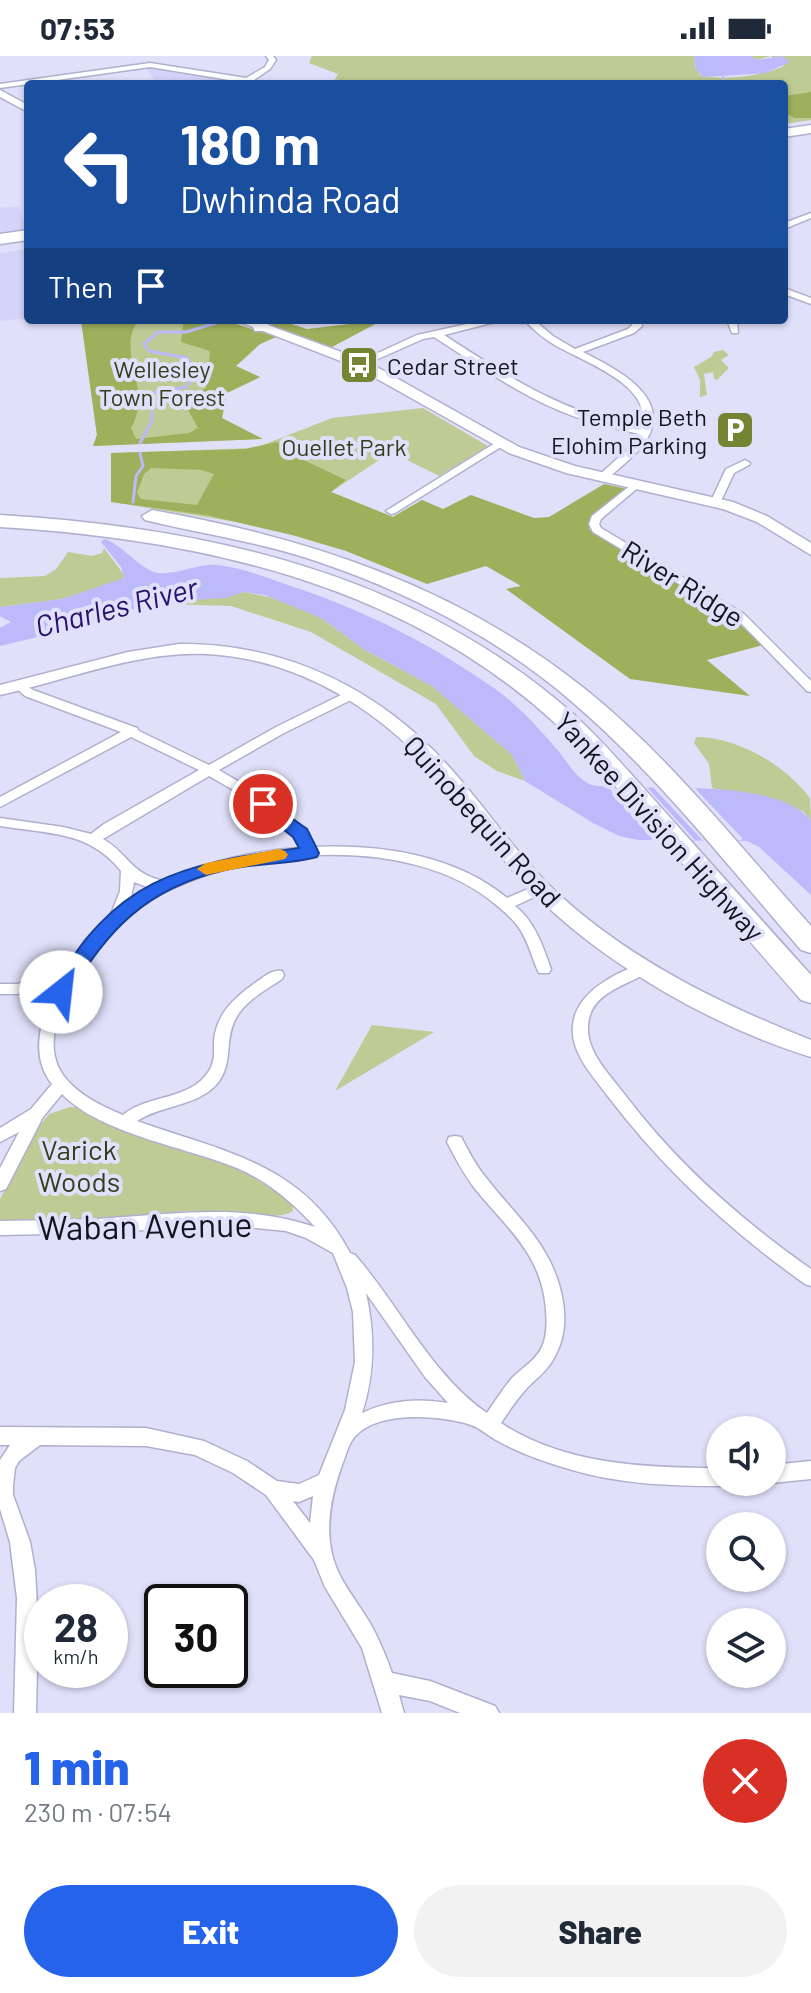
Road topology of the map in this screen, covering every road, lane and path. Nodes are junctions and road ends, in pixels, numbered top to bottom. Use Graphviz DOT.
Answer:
graph roads {
  1 [pos="142,56"];
  2 [pos="269,56"];
  3 [pos="150,65"];
  4 [pos="67,80"];
  5 [pos="248,80"];
  6 [pos="24,88"];
  7 [pos="0,92"];
  8 [pos="24,107"];
  9 [pos="810,129"];
  10 [pos="788,131"];
  11 [pos="811,215"];
  12 [pos="788,224"];
  13 [pos="24,236"];
  14 [pos="24,243"];
  15 [pos="0,244"];
  16 [pos="788,292"];
  17 [pos="811,301"];
  18 [pos="259,324"];
  19 [pos="479,324"];
  20 [pos="534,324"];
  21 [pos="637,324"];
  22 [pos="435,333"];
  23 [pos="575,352"];
  24 [pos="359,364"];
  25 [pos="646,432"];
  26 [pos="500,443"];
  27 [pos="738,462"];
  28 [pos="603,477"];
  29 [pos="636,484"];
  30 [pos="716,501"];
  31 [pos="0,505"];
  32 [pos="391,511"];
  33 [pos="0,521"];
  34 [pos="811,550"];
  35 [pos="20,686"];
  36 [pos="811,688"];
  37 [pos="0,690"];
  38 [pos="351,695"];
  39 [pos="133,731"];
  40 [pos="211,770"];
  41 [pos="0,803"];
  42 [pos="0,822"];
  43 [pos="92,840"];
  44 [pos="724,846"];
  45 [pos="310,853"];
  46 [pos="127,873"];
  47 [pos="163,886"];
  48 [pos="540,889"];
  49 [pos="507,904"];
  50 [pos="115,918"];
  51 [pos="811,919"];
  52 [pos="811,943"];
  53 [pos="544,969"];
  54 [pos="642,969"];
  55 [pos="277,975"];
  56 [pos="68,978"];
  57 [pos="0,989"];
  58 [pos="811,993"];
  59 [pos="811,1049"];
  60 [pos="60,1086"];
  61 [pos="37,1113"];
  62 [pos="125,1122"];
  63 [pos="0,1136"];
  64 [pos="455,1142"];
  65 [pos="0,1184"];
  66 [pos="0,1228"];
  67 [pos="340,1251"];
  68 [pos="811,1279"];
  69 [pos="483,1422"];
  70 [pos="0,1436"];
  71 [pos="343,1437"];
  72 [pos="37,1438"];
  73 [pos="811,1470"];
  74 [pos="786,1473"];
  75 [pos="706,1477"];
  76 [pos="325,1482"];
  77 [pos="273,1489"];
  78 [pos="2,1490"];
  79 [pos="322,1556"];
  80 [pos="385,1682"];
  81 [pos="25,1713"];
  82 [pos="393,1713"];
  83 [pos="488,1713"];
  1 -- 3 [label="street"];
  2 -- 5 [label="street"];
  3 -- 4 [label="street"];
  3 -- 5 [label="street"];
  6 -- 7 [label="street"];
  7 -- 8 [label="main road"];
  9 -- 10 [label="highway"];
  11 -- 12 [label="street"];
  13 -- 15 [label="highway"];
  14 -- 15 [label="highway"];
  16 -- 17 [label="street"];
  18 -- 24 [label="main road"];
  19 -- 22 [label="street"];
  20 -- 23 [label="street"];
  21 -- 23 [label="street"];
  22 -- 24 [label="street"];
  22 -- 25 [label="street"];
  23 -- 25 [label="street"];
  24 -- 26 [label="main road"];
  25 -- 28 [label="street"];
  26 -- 28 [label="main road"];
  26 -- 32 [label="street"];
  27 -- 30 [label="street"];
  28 -- 29 [label="main road"];
  29 -- 30 [label="main road"];
  29 -- 36 [label="street, River Ridge"];
  30 -- 34 [label="main road"];
  31 -- 44 [label="highway, Yankee Division Highway"];
  33 -- 58 [label="highway, Yankee Division Highway"];
  35 -- 37 [label="main road, Quinobequin Road"];
  35 -- 38 [label="main road, Quinobequin Road"];
  35 -- 39 [label="street"];
  38 -- 40 [label="street"];
  38 -- 48 [label="main road, Quinobequin Road"];
  39 -- 40 [label="street"];
  39 -- 41 [label="street"];
  40 -- 43 [label="street"];
  40 -- 45 [label="street"];
  42 -- 43 [label="street"];
  43 -- 46 [label="street"];
  44 -- 51 [label="highway"];
  44 -- 52 [label="highway, Yankee Division Highway"];
  45 -- 47 [label="street"];
  45 -- 49 [label="street"];
  46 -- 47 [label="street"];
  46 -- 50 [label="street"];
  47 -- 50 [label="street"];
  48 -- 49 [label="street"];
  48 -- 54 [label="main road, Quinobequin Road"];
  49 -- 53 [label="street"];
  50 -- 56 [label="street"];
  54 -- 59 [label="main road, Quinobequin Road"];
  54 -- 68 [label="street"];
  55 -- 62 [label="street"];
  56 -- 57 [label="street"];
  56 -- 60 [label="street"];
  60 -- 61 [label="street"];
  60 -- 62 [label="street"];
  61 -- 63 [label="street"];
  61 -- 65 [label="street"];
  62 -- 67 [label="street"];
  64 -- 69 [label="street"];
  66 -- 67 [label="street, Waban Avenue"];
  67 -- 69 [label="street, Waban Avenue"];
  67 -- 71 [label="street"];
  69 -- 71 [label="street"];
  69 -- 75 [label="street, Waban Avenue"];
  70 -- 72 [label="street"];
  71 -- 76 [label="street"];
  72 -- 77 [label="street"];
  72 -- 78 [label="street"];
  73 -- 74 [label="street"];
  76 -- 77 [label="street"];
  76 -- 79 [label="street"];
  77 -- 79 [label="street"];
  78 -- 81 [label="street"];
  79 -- 80 [label="street"];
  80 -- 82 [label="street"];
  80 -- 83 [label="street"];
}
